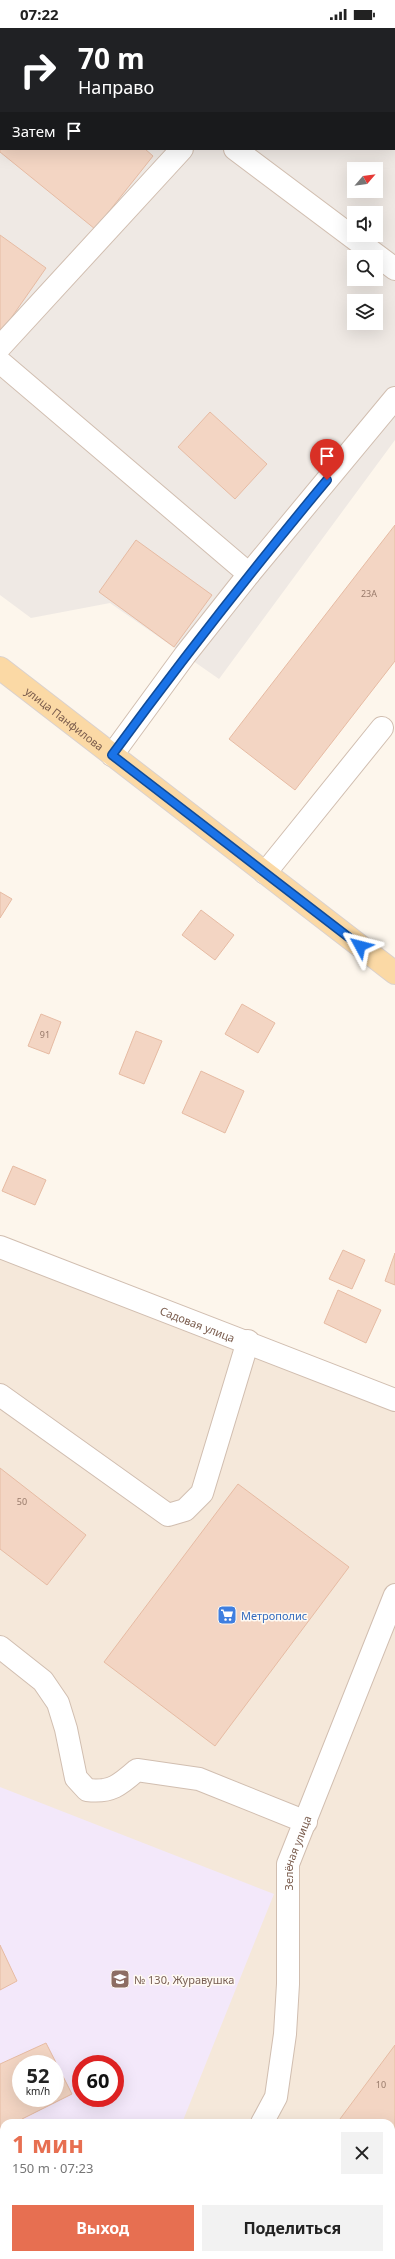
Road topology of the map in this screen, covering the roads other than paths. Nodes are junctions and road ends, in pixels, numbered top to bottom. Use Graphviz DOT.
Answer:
graph roads {
  1 [pos="181,150"];
  2 [pos="236,150"];
  3 [pos="395,269"];
  4 [pos="0,347"];
  5 [pos="0,362"];
  6 [pos="395,398"];
  7 [pos="248,574"];
  8 [pos="0,668"];
  9 [pos="382,728"];
  10 [pos="112,755"];
  11 [pos="265,873"];
  12 [pos="395,973"];
  13 [pos="0,1247"];
  14 [pos="248,1341"];
  15 [pos="0,1396"];
  16 [pos="395,1400"];
  17 [pos="395,1595"];
  18 [pos="0,1647"];
  19 [pos="306,1822"];
  20 [pos="264,2119"];
  1 -- 4 [label="street"];
  2 -- 3 [label="street"];
  5 -- 7 [label="street"];
  6 -- 7 [label="street"];
  7 -- 10 [label="street"];
  8 -- 10 [label="main road, улица Панфилова"];
  9 -- 11 [label="street"];
  10 -- 11 [label="main road, улица Панфилова"];
  11 -- 12 [label="main road, улица Панфилова"];
  13 -- 14 [label="street, Садовая улица"];
  14 -- 15 [label="street"];
  14 -- 16 [label="street, Садовая улица"];
  17 -- 19 [label="street, Зелёная улица"];
  18 -- 19 [label="street"];
  19 -- 20 [label="street, Зелёная улица"];
}
